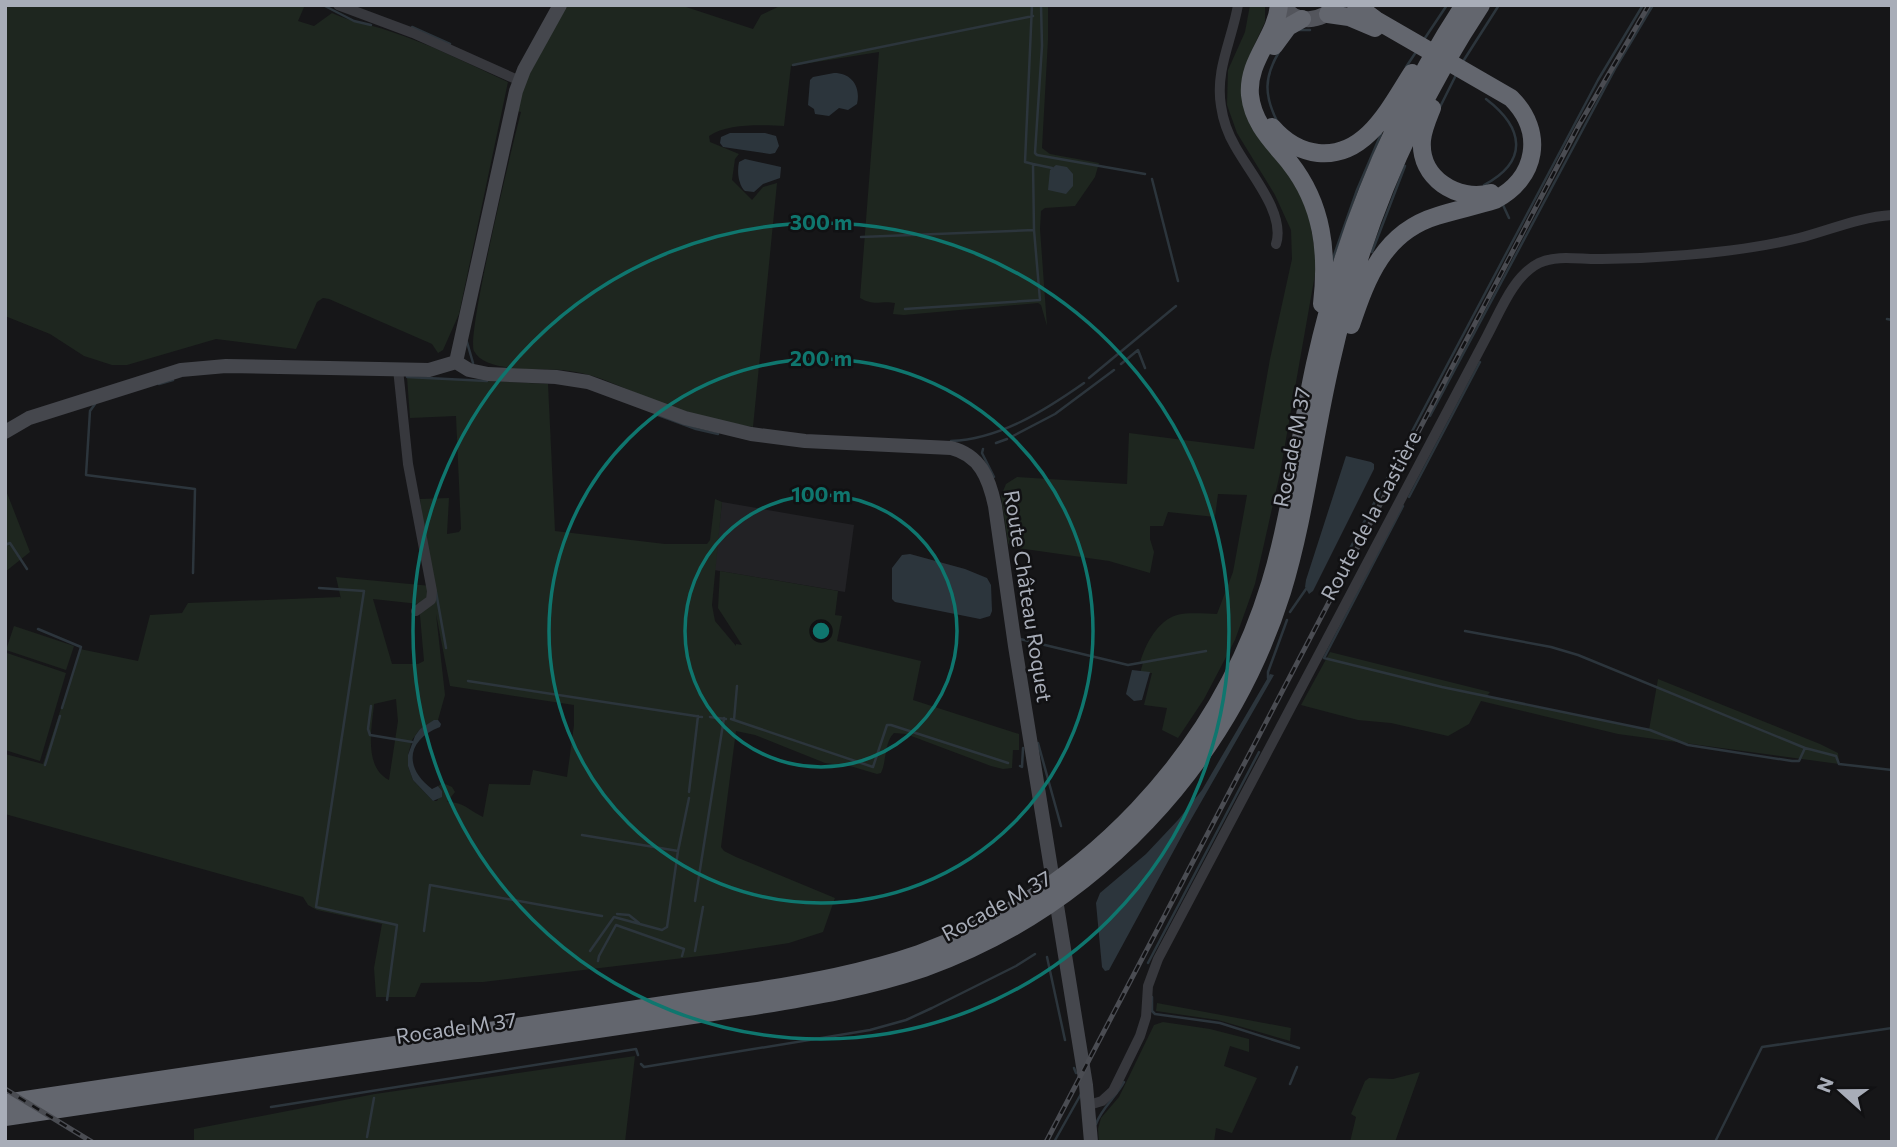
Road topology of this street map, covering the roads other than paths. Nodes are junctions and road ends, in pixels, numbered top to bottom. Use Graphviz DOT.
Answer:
graph roads {
  1 [pos="338,5"];
  2 [pos="560,5"];
  3 [pos="1238,5"];
  4 [pos="1280,5"];
  5 [pos="1356,5"];
  6 [pos="1481,5"];
  7 [pos="1332,9"];
  8 [pos="1461,9"];
  9 [pos="1302,19"];
  10 [pos="1405,41"];
  11 [pos="1443,68"];
  12 [pos="1470,78"];
  13 [pos="520,81"];
  14 [pos="1892,215"];
  15 [pos="1276,244"];
  16 [pos="456,362"];
  17 [pos="398,369"];
  18 [pos="1313,373"];
  19 [pos="1321,410"];
  20 [pos="5,432"];
  21 [pos="416,611"];
  22 [pos="5,1103"];
  23 [pos="1088,1105"];
  24 [pos="14,1116"];
  25 [pos="1091,1142"];
  1 -- 13 [label="street"];
  2 -- 13 [label="street"];
  3 -- 15 [label="street"];
  4 -- 9 [label="main road"];
  4 -- 18 [label="highway"];
  5 -- 10 [label="highway"];
  6 -- 11 [label="highway, Rocade M 37"];
  7 -- 9 [label="main road"];
  7 -- 10 [label="highway"];
  8 -- 9 [label="highway"];
  8 -- 18 [label="highway, Rocade M 37"];
  10 -- 12 [label="highway"];
  11 -- 12 [label="highway"];
  11 -- 19 [label="highway, Rocade M 37"];
  12 -- 19 [label="highway"];
  13 -- 16 [label="street"];
  14 -- 23 [label="street, Route de la Gastière"];
  16 -- 17 [label="street"];
  16 -- 23 [label="street, Route Château Roquet"];
  17 -- 20 [label="street"];
  17 -- 21 [label="street"];
  18 -- 22 [label="highway, Rocade M 37"];
  19 -- 24 [label="highway, Rocade M 37"];
  23 -- 25 [label="street, Route Château Roquet"];
}
